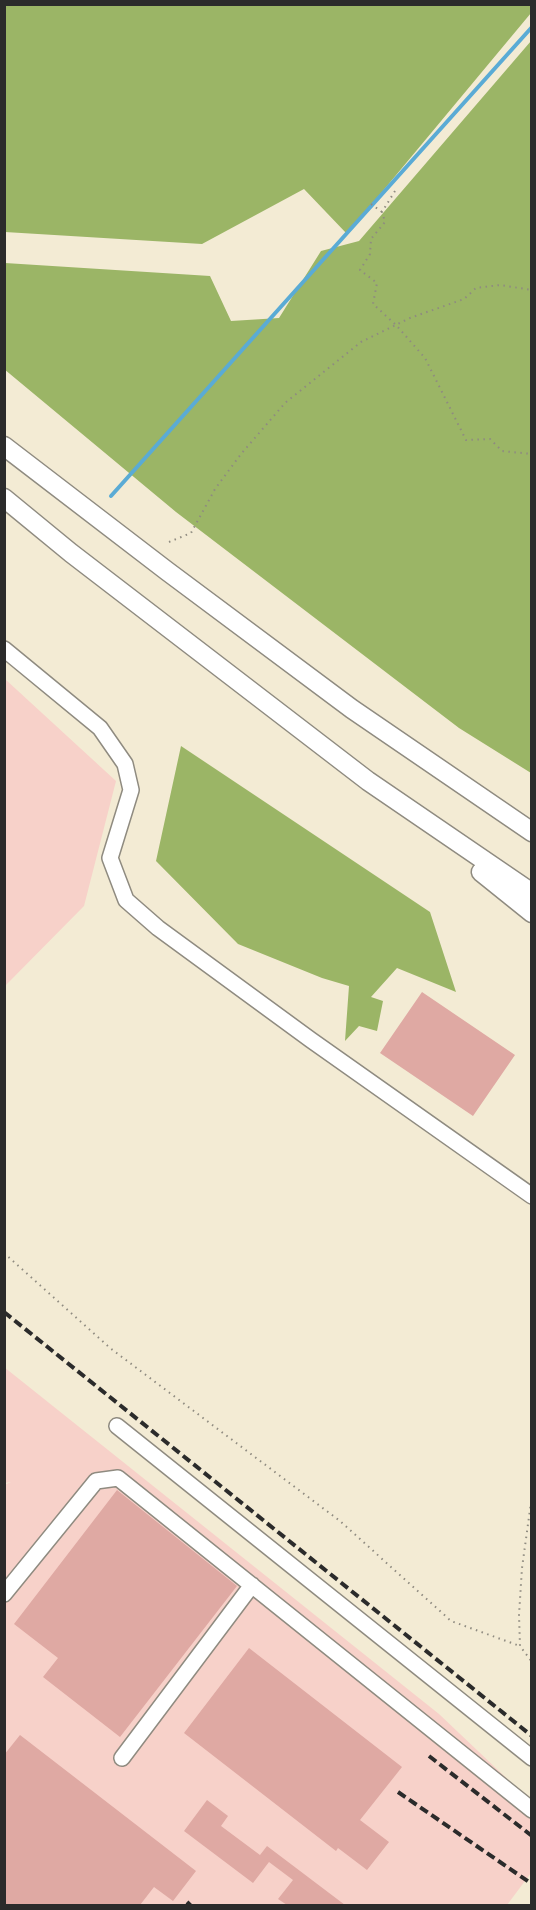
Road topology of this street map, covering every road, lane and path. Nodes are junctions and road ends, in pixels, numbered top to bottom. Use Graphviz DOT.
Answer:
graph roads {
  1 [pos="395,191"];
  2 [pos="371,204"];
  3 [pos="382,212"];
  4 [pos="531,290"];
  5 [pos="396,326"];
  6 [pos="4,446"];
  7 [pos="531,454"];
  8 [pos="4,498"];
  9 [pos="169,542"];
  10 [pos="4,649"];
  11 [pos="368,781"];
  12 [pos="531,832"];
  13 [pos="531,893"];
  14 [pos="531,913"];
  15 [pos="531,1196"];
  16 [pos="4,1253"];
  17 [pos="117,1426"];
  18 [pos="531,1495"];
  19 [pos="252,1585"];
  20 [pos="4,1594"];
  21 [pos="520,1646"];
  22 [pos="531,1662"];
  23 [pos="122,1758"];
  24 [pos="531,1758"];
  25 [pos="531,1810"];
  1 -- 3 [label="path"];
  2 -- 3 [label="path"];
  3 -- 5 [label="path"];
  4 -- 5 [label="path"];
  5 -- 7 [label="path"];
  5 -- 9 [label="path"];
  6 -- 12 [label="main road"];
  8 -- 11 [label="main road"];
  10 -- 15 [label="lane"];
  11 -- 13 [label="main road"];
  11 -- 14 [label="main road"];
  16 -- 21 [label="path"];
  17 -- 24 [label="lane"];
  18 -- 21 [label="path"];
  19 -- 20 [label="lane"];
  19 -- 23 [label="lane"];
  19 -- 25 [label="lane"];
  21 -- 22 [label="path"];
}
